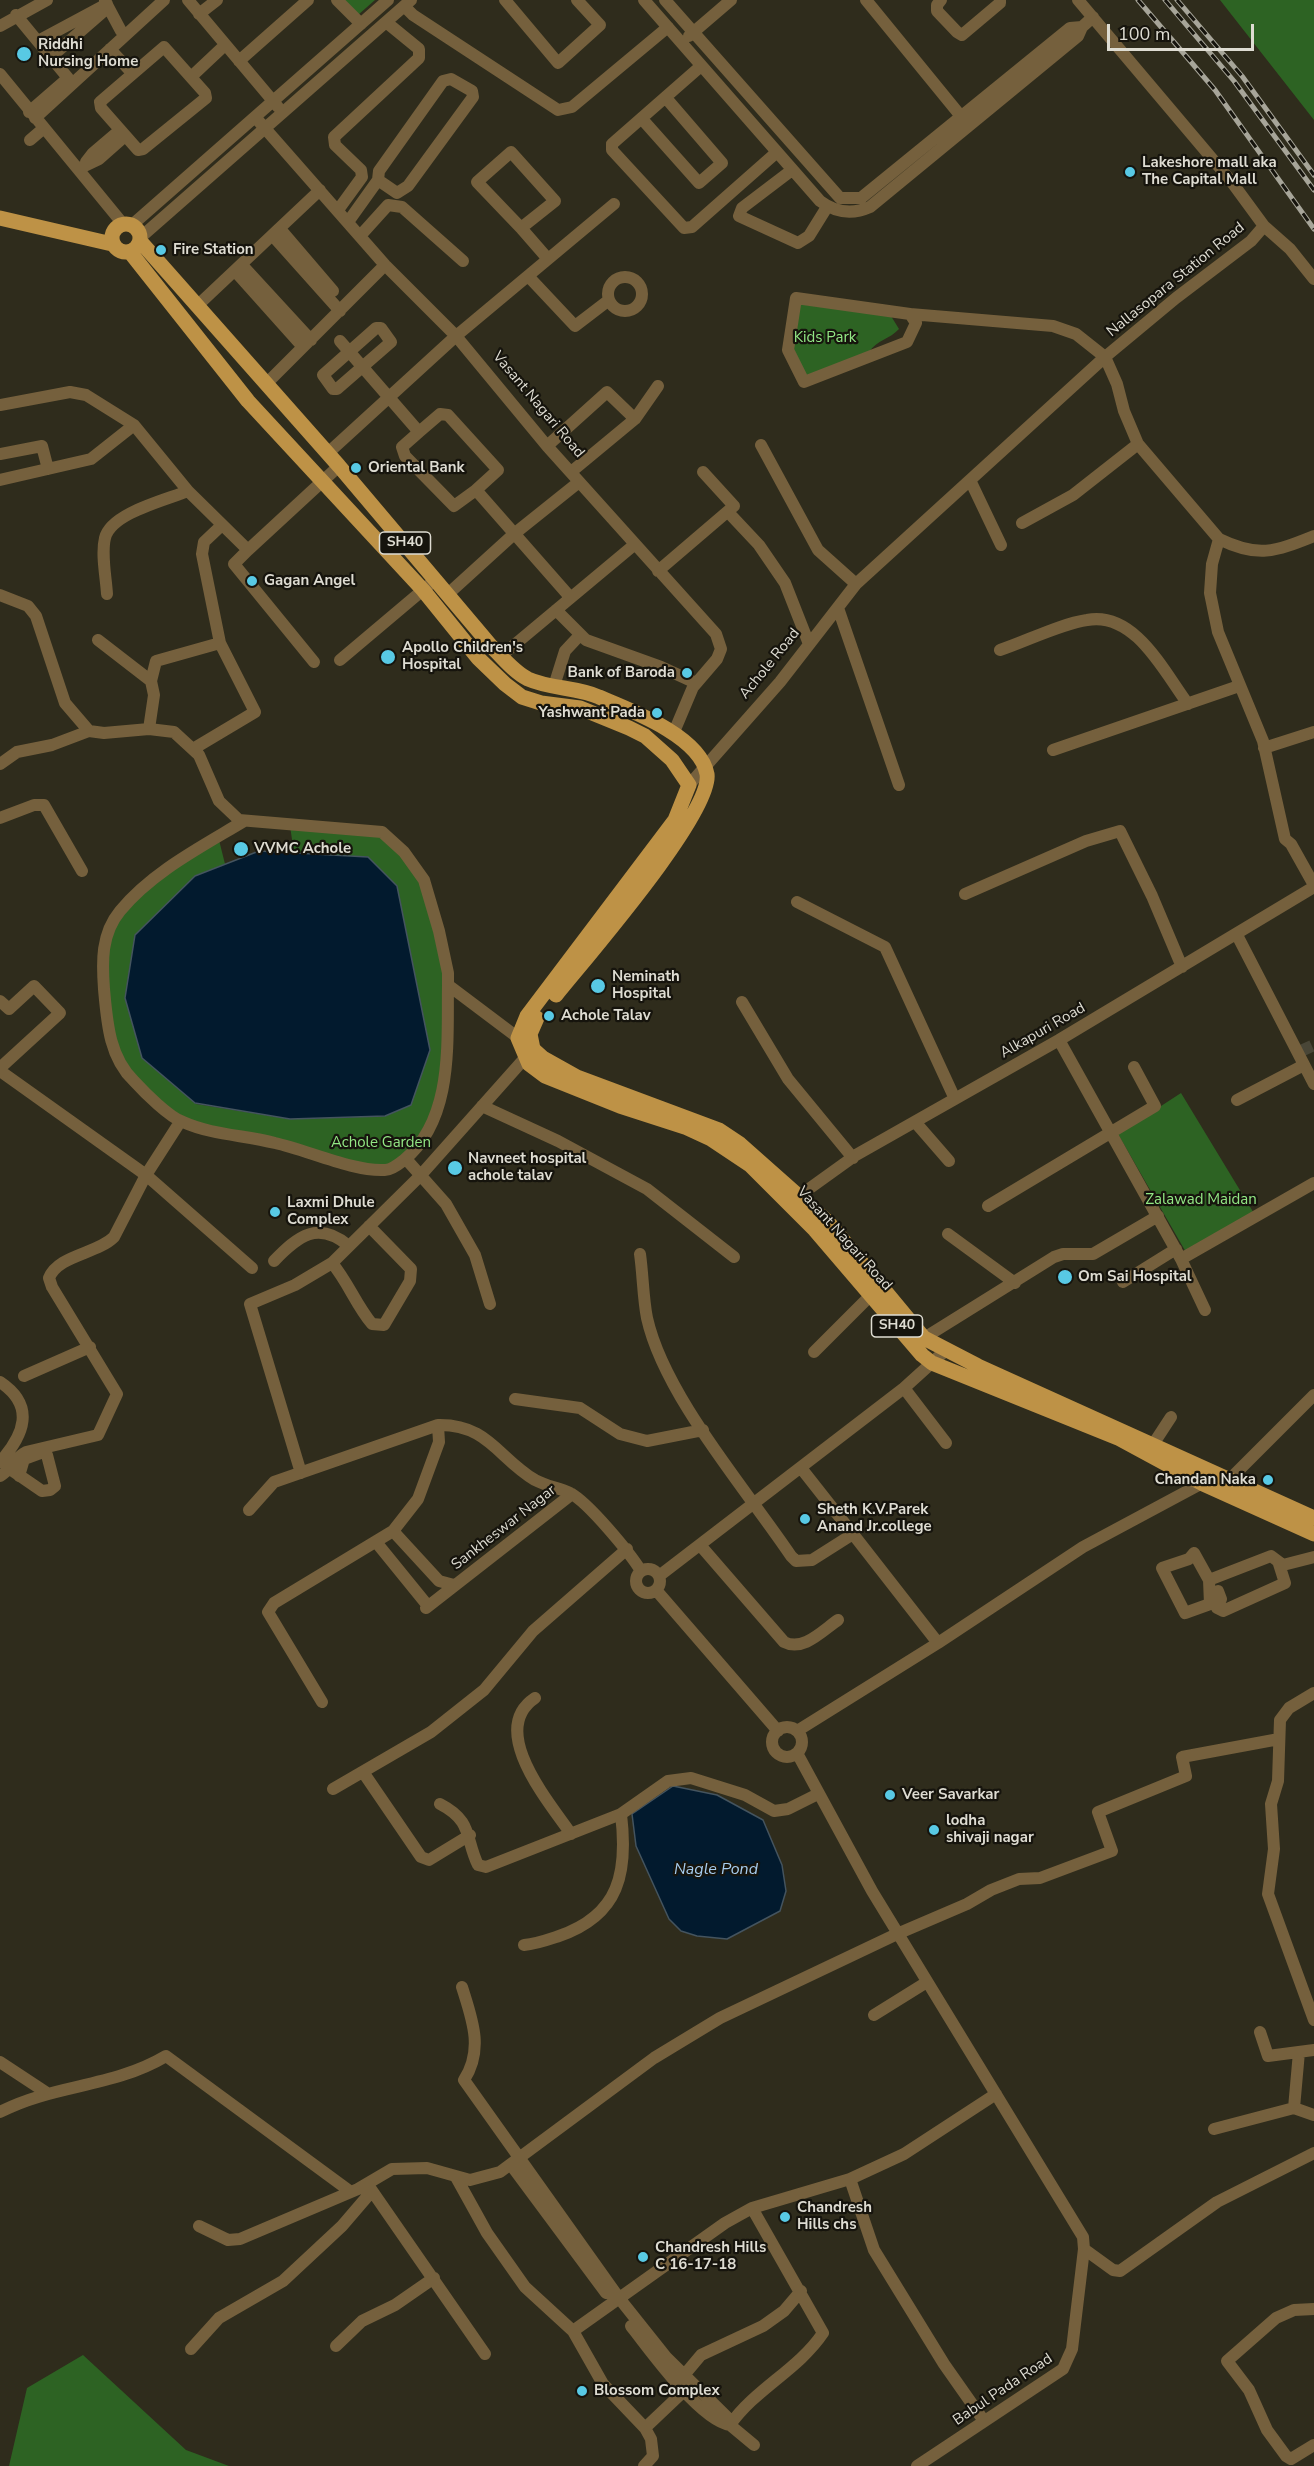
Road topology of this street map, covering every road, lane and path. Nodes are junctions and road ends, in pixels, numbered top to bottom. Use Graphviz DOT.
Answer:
graph roads {
  1 [pos="47,0"];
  2 [pos="155,0"];
  3 [pos="164,0"];
  4 [pos="188,0"];
  5 [pos="217,0"];
  6 [pos="308,0"];
  7 [pos="337,0"];
  8 [pos="388,0"];
  9 [pos="505,0"];
  10 [pos="577,0"];
  11 [pos="644,0"];
  12 [pos="665,0"];
  13 [pos="731,0"];
  14 [pos="884,0"];
  15 [pos="941,0"];
  16 [pos="1000,0"];
  17 [pos="1078,0"];
  18 [pos="408,3"];
  19 [pos="106,4"];
  20 [pos="870,4"];
  21 [pos="200,8"];
  22 [pos="16,15"];
  23 [pos="1093,17"];
  24 [pos="386,22"];
  25 [pos="361,24"];
  26 [pos="0,26"];
  27 [pos="668,27"];
  28 [pos="1082,27"];
  29 [pos="121,31"];
  30 [pos="693,33"];
  31 [pos="38,40"];
  32 [pos="681,43"];
  33 [pos="225,45"];
  34 [pos="110,49"];
  35 [pos="51,57"];
  36 [pos="242,58"];
  37 [pos="702,66"];
  38 [pos="132,72"];
  39 [pos="0,74"];
  40 [pos="191,77"];
  41 [pos="68,78"];
  42 [pos="666,98"];
  43 [pos="273,101"];
  44 [pos="283,112"];
  45 [pos="32,115"];
  46 [pos="960,115"];
  47 [pos="255,117"];
  48 [pos="642,119"];
  49 [pos="970,126"];
  50 [pos="44,128"];
  51 [pos="265,128"];
  52 [pos="122,133"];
  53 [pos="30,140"];
  54 [pos="777,152"];
  55 [pos="82,166"];
  56 [pos="792,170"];
  57 [pos="378,180"];
  58 [pos="320,190"];
  59 [pos="614,204"];
  60 [pos="834,205"];
  61 [pos="0,209"];
  62 [pos="338,210"];
  63 [pos="0,218"];
  64 [pos="348,222"];
  65 [pos="1264,226"];
  66 [pos="521,228"];
  67 [pos="277,233"];
  68 [pos="127,237"];
  69 [pos="360,237"];
  70 [pos="548,259"];
  71 [pos="463,261"];
  72 [pos="385,265"];
  73 [pos="239,268"];
  74 [pos="528,276"];
  75 [pos="1314,279"];
  76 [pos="609,300"];
  77 [pos="197,306"];
  78 [pos="343,308"];
  79 [pos="910,314"];
  80 [pos="456,336"];
  81 [pos="340,341"];
  82 [pos="307,343"];
  83 [pos="349,351"];
  84 [pos="1105,357"];
  85 [pos="364,367"];
  86 [pos="267,383"];
  87 [pos="658,386"];
  88 [pos="391,397"];
  89 [pos="0,405"];
  90 [pos="635,419"];
  91 [pos="134,425"];
  92 [pos="419,432"];
  93 [pos="1138,444"];
  94 [pos="761,445"];
  95 [pos="547,446"];
  96 [pos="328,453"];
  97 [pos="0,454"];
  98 [pos="339,465"];
  99 [pos="48,469"];
  100 [pos="571,472"];
  101 [pos="703,472"];
  102 [pos="0,480"];
  103 [pos="323,480"];
  104 [pos="970,480"];
  105 [pos="579,482"];
  106 [pos="476,490"];
  107 [pos="188,491"];
  108 [pos="728,512"];
  109 [pos="1022,523"];
  110 [pos="222,525"];
  111 [pos="514,534"];
  112 [pos="1314,536"];
  113 [pos="1219,538"];
  114 [pos="634,545"];
  115 [pos="1001,545"];
  116 [pos="248,550"];
  117 [pos="658,571"];
  118 [pos="436,579"];
  119 [pos="856,584"];
  120 [pos="423,590"];
  121 [pos="107,594"];
  122 [pos="448,594"];
  123 [pos="0,595"];
  124 [pos="570,597"];
  125 [pos="838,608"];
  126 [pos="556,610"];
  127 [pos="579,636"];
  128 [pos="98,640"];
  129 [pos="220,643"];
  130 [pos="810,644"];
  131 [pos="1000,650"];
  132 [pos="501,656"];
  133 [pos="340,660"];
  134 [pos="314,662"];
  135 [pos="151,681"];
  136 [pos="696,683"];
  137 [pos="554,686"];
  138 [pos="1239,686"];
  139 [pos="1188,704"];
  140 [pos="149,729"];
  141 [pos="89,731"];
  142 [pos="675,732"];
  143 [pos="1314,732"];
  144 [pos="1264,748"];
  145 [pos="193,749"];
  146 [pos="1053,750"];
  147 [pos="0,764"];
  148 [pos="706,775"];
  149 [pos="689,785"];
  150 [pos="899,785"];
  151 [pos="0,818"];
  152 [pos="244,821"];
  153 [pos="82,871"];
  154 [pos="1314,886"];
  155 [pos="965,894"];
  156 [pos="798,902"];
  157 [pos="1237,935"];
  158 [pos="1182,967"];
  159 [pos="448,985"];
  160 [pos="0,1001"];
  161 [pos="742,1002"];
  162 [pos="518,1038"];
  163 [pos="1059,1040"];
  164 [pos="529,1053"];
  165 [pos="1304,1065"];
  166 [pos="1134,1067"];
  167 [pos="0,1070"];
  168 [pos="1313,1081"];
  169 [pos="955,1099"];
  170 [pos="1237,1100"];
  171 [pos="482,1106"];
  172 [pos="180,1122"];
  173 [pos="916,1123"];
  174 [pos="1112,1132"];
  175 [pos="853,1158"];
  176 [pos="406,1159"];
  177 [pos="949,1161"];
  178 [pos="146,1175"];
  179 [pos="420,1176"];
  180 [pos="1314,1183"];
  181 [pos="794,1200"];
  182 [pos="988,1206"];
  183 [pos="1158,1216"];
  184 [pos="369,1226"];
  185 [pos="948,1234"];
  186 [pos="349,1246"];
  187 [pos="640,1254"];
  188 [pos="1179,1254"];
  189 [pos="734,1257"];
  190 [pos="274,1261"];
  191 [pos="332,1263"];
  192 [pos="252,1268"];
  193 [pos="1123,1282"];
  194 [pos="1015,1283"];
  195 [pos="876,1290"];
  196 [pos="490,1304"];
  197 [pos="1204,1310"];
  198 [pos="924,1338"];
  199 [pos="90,1347"];
  200 [pos="946,1350"];
  201 [pos="814,1352"];
  202 [pos="932,1363"];
  203 [pos="24,1376"];
  204 [pos="0,1382"];
  205 [pos="904,1388"];
  206 [pos="1314,1395"];
  207 [pos="515,1399"];
  208 [pos="1170,1417"];
  209 [pos="438,1425"];
  210 [pos="703,1430"];
  211 [pos="946,1443"];
  212 [pos="1154,1443"];
  213 [pos="801,1468"];
  214 [pos="7,1471"];
  215 [pos="301,1473"];
  216 [pos="1221,1481"];
  217 [pos="1203,1484"];
  218 [pos="572,1494"];
  219 [pos="755,1502"];
  220 [pos="249,1510"];
  221 [pos="1314,1518"];
  222 [pos="393,1531"];
  223 [pos="853,1534"];
  224 [pos="1314,1534"];
  225 [pos="376,1542"];
  226 [pos="404,1543"];
  227 [pos="700,1545"];
  228 [pos="627,1549"];
  229 [pos="388,1556"];
  230 [pos="1314,1557"];
  231 [pos="1279,1564"];
  232 [pos="641,1571"];
  233 [pos="659,1576"];
  234 [pos="1209,1580"];
  235 [pos="454,1585"];
  236 [pos="656,1590"];
  237 [pos="1218,1590"];
  238 [pos="838,1620"];
  239 [pos="938,1643"];
  240 [pos="1314,1693"];
  241 [pos="535,1698"];
  242 [pos="322,1702"];
  243 [pos="778,1731"];
  244 [pos="797,1731"];
  245 [pos="1279,1739"];
  246 [pos="797,1754"];
  247 [pos="363,1772"];
  248 [pos="333,1789"];
  249 [pos="818,1794"];
  250 [pos="440,1804"];
  251 [pos="621,1814"];
  252 [pos="470,1834"];
  253 [pos="571,1834"];
  254 [pos="897,1934"];
  255 [pos="524,1945"];
  256 [pos="927,1982"];
  257 [pos="462,1987"];
  258 [pos="874,2015"];
  259 [pos="1314,2020"];
  260 [pos="1260,2032"];
  261 [pos="1314,2050"];
  262 [pos="1299,2052"];
  263 [pos="0,2062"];
  264 [pos="47,2093"];
  265 [pos="996,2094"];
  266 [pos="1294,2108"];
  267 [pos="0,2112"];
  268 [pos="1314,2115"];
  269 [pos="1214,2129"];
  270 [pos="1314,2153"];
  271 [pos="515,2163"];
  272 [pos="456,2177"];
  273 [pos="850,2179"];
  274 [pos="370,2187"];
  275 [pos="351,2192"];
  276 [pos="752,2208"];
  277 [pos="199,2226"];
  278 [pos="1084,2249"];
  279 [pos="434,2278"];
  280 [pos="801,2291"];
  281 [pos="616,2301"];
  282 [pos="1314,2308"];
  283 [pos="573,2331"];
  284 [pos="336,2346"];
  285 [pos="191,2349"];
  286 [pos="485,2354"];
  287 [pos="682,2383"];
  288 [pos="984,2421"];
  289 [pos="730,2425"];
  290 [pos="645,2428"];
  291 [pos="754,2445"];
  292 [pos="1314,2445"];
  293 [pos="644,2466"];
  294 [pos="917,2466"];
  1 -- 22 [label="street"];
  2 -- 29 [label="street"];
  3 -- 34 [label="street"];
  4 -- 21 [label="street"];
  5 -- 21 [label="street"];
  6 -- 36 [label="street"];
  7 -- 25 [label="street"];
  8 -- 25 [label="street"];
  9 -- 10 [label="street"];
  11 -- 27 [label="street"];
  12 -- 30 [label="street"];
  13 -- 30 [label="street"];
  14 -- 20 [label="street"];
  15 -- 16 [label="street"];
  17 -- 23 [label="street"];
  18 -- 24 [label="street"];
  18 -- 27 [label="street"];
  19 -- 29 [label="street"];
  19 -- 31 [label="street"];
  19 -- 35 [label="street"];
  20 -- 46 [label="street"];
  21 -- 33 [label="street"];
  21 -- 36 [label="street"];
  22 -- 26 [label="street"];
  22 -- 31 [label="street"];
  23 -- 28 [label="street"];
  23 -- 65 [label="street"];
  24 -- 44 [label="street"];
  24 -- 62 [label="street"];
  25 -- 43 [label="street"];
  27 -- 32 [label="street"];
  28 -- 46 [label="street"];
  28 -- 49 [label="street"];
  29 -- 41 [label="street"];
  30 -- 32 [label="street"];
  30 -- 60 [label="street"];
  31 -- 35 [label="street"];
  32 -- 37 [label="street"];
  33 -- 36 [label="street"];
  33 -- 40 [label="street"];
  34 -- 38 [label="street"];
  34 -- 45 [label="street"];
  35 -- 41 [label="street"];
  36 -- 43 [label="street"];
  37 -- 42 [label="street"];
  37 -- 54 [label="street"];
  38 -- 40 [label="street"];
  38 -- 52 [label="street"];
  39 -- 45 [label="street"];
  40 -- 52 [label="street"];
  41 -- 45 [label="street"];
  42 -- 48 [label="street"];
  42 -- 48 [label="street"];
  43 -- 44 [label="street"];
  43 -- 47 [label="street"];
  44 -- 51 [label="street"];
  45 -- 50 [label="street"];
  46 -- 49 [label="street"];
  46 -- 60 [label="street"];
  47 -- 51 [label="street, Vasant Nagari Road"];
  47 -- 68 [label="street"];
  48 -- 54 [label="street"];
  49 -- 60 [label="street"];
  50 -- 53 [label="street"];
  50 -- 55 [label="street"];
  51 -- 58 [label="street, Vasant Nagari Road"];
  51 -- 68 [label="street"];
  52 -- 55 [label="street"];
  54 -- 56 [label="street"];
  55 -- 68 [label="street"];
  56 -- 60 [label="street"];
  56 -- 60 [label="street"];
  57 -- 57 [label="street"];
  57 -- 64 [label="street"];
  58 -- 62 [label="street, Vasant Nagari Road"];
  58 -- 67 [label="street"];
  59 -- 70 [label="street"];
  61 -- 68 [label="main road"];
  62 -- 64 [label="street, Vasant Nagari Road"];
  63 -- 68 [label="main road"];
  64 -- 69 [label="street, Vasant Nagari Road"];
  65 -- 75 [label="street, Nallasopara Station Road"];
  65 -- 84 [label="street, Nallasopara Station Road"];
  66 -- 66 [label="street"];
  66 -- 70 [label="street"];
  67 -- 73 [label="street"];
  67 -- 78 [label="street"];
  68 -- 77 [label="main road, SH40"];
  68 -- 103 [label="main road, SH40"];
  69 -- 71 [label="street"];
  69 -- 72 [label="street, Vasant Nagari Road"];
  70 -- 74 [label="street"];
  72 -- 78 [label="street"];
  72 -- 80 [label="street, Vasant Nagari Road"];
  73 -- 77 [label="street"];
  73 -- 82 [label="street"];
  74 -- 76 [label="street"];
  74 -- 80 [label="street"];
  77 -- 86 [label="main road, SH40"];
  78 -- 82 [label="street"];
  79 -- 79 [label="street"];
  79 -- 84 [label="street"];
  80 -- 88 [label="street"];
  80 -- 95 [label="street, Vasant Nagari Road"];
  81 -- 83 [label="street"];
  82 -- 86 [label="street"];
  83 -- 85 [label="street"];
  83 -- 85 [label="street"];
  83 -- 85 [label="street"];
  84 -- 93 [label="street"];
  84 -- 104 [label="street, Achole Road"];
  85 -- 88 [label="street"];
  86 -- 96 [label="main road, SH40"];
  87 -- 90 [label="street"];
  88 -- 92 [label="street"];
  88 -- 96 [label="street"];
  89 -- 91 [label="street"];
  90 -- 95 [label="street"];
  90 -- 100 [label="street"];
  91 -- 99 [label="street"];
  91 -- 107 [label="street"];
  92 -- 106 [label="street"];
  92 -- 106 [label="street"];
  93 -- 109 [label="street"];
  93 -- 113 [label="street"];
  94 -- 119 [label="street"];
  95 -- 100 [label="street, Vasant Nagari Road"];
  96 -- 98 [label="main road, SH40"];
  97 -- 99 [label="street"];
  98 -- 103 [label="street"];
  98 -- 118 [label="main road, SH40"];
  99 -- 102 [label="street"];
  100 -- 105 [label="street, Vasant Nagari Road"];
  101 -- 108 [label="street"];
  103 -- 116 [label="street"];
  103 -- 120 [label="main road, SH40"];
  104 -- 115 [label="street"];
  104 -- 119 [label="street, Achole Road"];
  105 -- 111 [label="street"];
  105 -- 114 [label="street, Vasant Nagari Road"];
  106 -- 111 [label="street"];
  107 -- 110 [label="street"];
  107 -- 121 [label="street"];
  108 -- 117 [label="street"];
  108 -- 130 [label="street"];
  110 -- 116 [label="street"];
  110 -- 129 [label="street"];
  111 -- 122 [label="street"];
  111 -- 124 [label="street"];
  112 -- 113 [label="street"];
  113 -- 138 [label="street"];
  114 -- 117 [label="street, Vasant Nagari Road"];
  114 -- 124 [label="street"];
  116 -- 134 [label="street"];
  117 -- 136 [label="street, Vasant Nagari Road"];
  118 -- 120 [label="street"];
  118 -- 122 [label="main road, SH40"];
  119 -- 125 [label="street, Achole Road"];
  120 -- 133 [label="street"];
  120 -- 149 [label="main road, SH40"];
  122 -- 132 [label="main road, SH40"];
  123 -- 141 [label="street"];
  124 -- 126 [label="street"];
  125 -- 130 [label="street, Achole Road"];
  125 -- 150 [label="street"];
  126 -- 127 [label="street"];
  126 -- 132 [label="street"];
  127 -- 136 [label="street"];
  127 -- 137 [label="street"];
  128 -- 135 [label="street"];
  129 -- 135 [label="street"];
  129 -- 145 [label="street"];
  130 -- 148 [label="street, Achole Road"];
  131 -- 139 [label="street"];
  132 -- 137 [label="main road, SH40"];
  135 -- 140 [label="street"];
  136 -- 142 [label="street, Vasant Nagari Road"];
  137 -- 142 [label="main road, SH40"];
  138 -- 139 [label="street"];
  138 -- 144 [label="street"];
  139 -- 146 [label="street"];
  140 -- 141 [label="street"];
  140 -- 145 [label="street"];
  141 -- 147 [label="street"];
  142 -- 148 [label="main road, SH40"];
  143 -- 144 [label="street"];
  144 -- 154 [label="street"];
  145 -- 152 [label="street"];
  148 -- 149 [label="street, Achole Road"];
  148 -- 164 [label="main road, Achole Road"];
  149 -- 162 [label="main road, Achole Road"];
  151 -- 153 [label="street"];
  152 -- 159 [label="street"];
  152 -- 172 [label="street"];
  154 -- 157 [label="street, Alkapuri Road"];
  155 -- 158 [label="street"];
  156 -- 169 [label="street"];
  157 -- 158 [label="street, Alkapuri Road"];
  157 -- 165 [label="street"];
  158 -- 163 [label="street, Alkapuri Road"];
  159 -- 162 [label="street"];
  159 -- 176 [label="street"];
  160 -- 167 [label="street"];
  161 -- 175 [label="street"];
  162 -- 164 [label="main road"];
  163 -- 169 [label="street, Alkapuri Road"];
  163 -- 174 [label="street"];
  164 -- 171 [label="street"];
  164 -- 181 [label="main road, Vasant Nagari Road / SH40"];
  165 -- 168 [label="street"];
  165 -- 170 [label="street"];
  166 -- 174 [label="street"];
  167 -- 178 [label="street"];
  169 -- 173 [label="street, Alkapuri Road"];
  171 -- 179 [label="street"];
  171 -- 189 [label="street"];
  172 -- 176 [label="street"];
  172 -- 178 [label="street"];
  173 -- 175 [label="street, Alkapuri Road"];
  173 -- 177 [label="street"];
  174 -- 182 [label="street"];
  174 -- 183 [label="street"];
  175 -- 181 [label="street, Alkapuri Road"];
  176 -- 179 [label="street"];
  178 -- 192 [label="street"];
  178 -- 199 [label="street"];
  179 -- 184 [label="street"];
  179 -- 196 [label="street"];
  180 -- 188 [label="street"];
  181 -- 195 [label="main road, Vasant Nagari Road / SH40"];
  183 -- 188 [label="street"];
  183 -- 194 [label="street"];
  184 -- 186 [label="street"];
  184 -- 191 [label="street"];
  185 -- 194 [label="street"];
  186 -- 190 [label="street"];
  186 -- 191 [label="street"];
  187 -- 210 [label="street"];
  188 -- 193 [label="street"];
  188 -- 197 [label="street"];
  191 -- 215 [label="street"];
  194 -- 198 [label="street"];
  195 -- 198 [label="main road, Vasant Nagari Road / SH40"];
  195 -- 201 [label="street"];
  195 -- 202 [label="main road, Vasant Nagari Road / SH40"];
  198 -- 200 [label="main road, Vasant Nagari Road / SH40"];
  199 -- 203 [label="street"];
  199 -- 214 [label="street"];
  200 -- 202 [label="street"];
  200 -- 212 [label="main road, Vasant Nagari Road / SH40"];
  202 -- 205 [label="street"];
  202 -- 217 [label="main road, Vasant Nagari Road / SH40"];
  204 -- 214 [label="street"];
  205 -- 211 [label="street"];
  205 -- 213 [label="street"];
  206 -- 216 [label="street"];
  207 -- 210 [label="street"];
  208 -- 212 [label="street"];
  209 -- 215 [label="street"];
  209 -- 218 [label="street"];
  209 -- 222 [label="street"];
  210 -- 219 [label="street"];
  212 -- 216 [label="main road, Vasant Nagari Road / SH40"];
  213 -- 219 [label="street"];
  213 -- 223 [label="street"];
  215 -- 220 [label="street"];
  216 -- 217 [label="main road, Vasant Nagari Road / SH40"];
  216 -- 221 [label="main road, Vasant Nagari Road / SH40"];
  216 -- 224 [label="main road, Vasant Nagari Road / SH40"];
  217 -- 239 [label="street"];
  218 -- 228 [label="street"];
  218 -- 235 [label="street, Sankheswar Nagar"];
  219 -- 223 [label="street"];
  219 -- 227 [label="street"];
  222 -- 225 [label="street"];
  222 -- 226 [label="street, Sankheswar Nagar"];
  223 -- 239 [label="street"];
  225 -- 229 [label="street"];
  225 -- 242 [label="street"];
  226 -- 229 [label="street"];
  226 -- 235 [label="street, Sankheswar Nagar"];
  227 -- 233 [label="street"];
  227 -- 238 [label="street"];
  228 -- 232 [label="street"];
  228 -- 247 [label="street"];
  229 -- 235 [label="street, Sankheswar Nagar"];
  230 -- 231 [label="street"];
  231 -- 234 [label="street"];
  231 -- 237 [label="street"];
  232 -- 233 [label="street"];
  232 -- 236 [label="street"];
  233 -- 236 [label="street"];
  234 -- 234 [label="street"];
  236 -- 243 [label="street"];
  239 -- 244 [label="street"];
  240 -- 245 [label="street"];
  241 -- 253 [label="street"];
  243 -- 244 [label="street"];
  243 -- 246 [label="street"];
  244 -- 246 [label="street"];
  245 -- 254 [label="street"];
  245 -- 259 [label="street"];
  246 -- 249 [label="street"];
  247 -- 248 [label="street"];
  247 -- 252 [label="street"];
  249 -- 251 [label="street"];
  249 -- 254 [label="street"];
  250 -- 252 [label="street"];
  251 -- 253 [label="street"];
  251 -- 255 [label="street"];
  252 -- 253 [label="street"];
  254 -- 256 [label="street"];
  254 -- 271 [label="street"];
  256 -- 258 [label="street"];
  256 -- 265 [label="street"];
  257 -- 271 [label="street"];
  260 -- 262 [label="street"];
  261 -- 262 [label="street"];
  262 -- 266 [label="street"];
  263 -- 264 [label="street"];
  264 -- 267 [label="street"];
  264 -- 275 [label="street"];
  265 -- 273 [label="street"];
  265 -- 278 [label="street"];
  266 -- 268 [label="street"];
  266 -- 269 [label="street"];
  270 -- 278 [label="street"];
  271 -- 272 [label="street"];
  271 -- 281 [label="street"];
  272 -- 274 [label="street"];
  272 -- 283 [label="street"];
  273 -- 276 [label="street"];
  273 -- 288 [label="street"];
  274 -- 275 [label="street"];
  274 -- 279 [label="street"];
  274 -- 285 [label="street"];
  275 -- 277 [label="street"];
  276 -- 280 [label="street"];
  276 -- 281 [label="street"];
  278 -- 288 [label="street, Babul Pada Road"];
  279 -- 284 [label="street"];
  279 -- 286 [label="street"];
  280 -- 287 [label="street"];
  280 -- 289 [label="street"];
  281 -- 283 [label="street"];
  281 -- 287 [label="street"];
  282 -- 292 [label="street"];
  283 -- 290 [label="street"];
  287 -- 289 [label="street"];
  287 -- 290 [label="street"];
  288 -- 294 [label="street, Babul Pada Road"];
  289 -- 291 [label="street"];
  290 -- 293 [label="street"];
}
